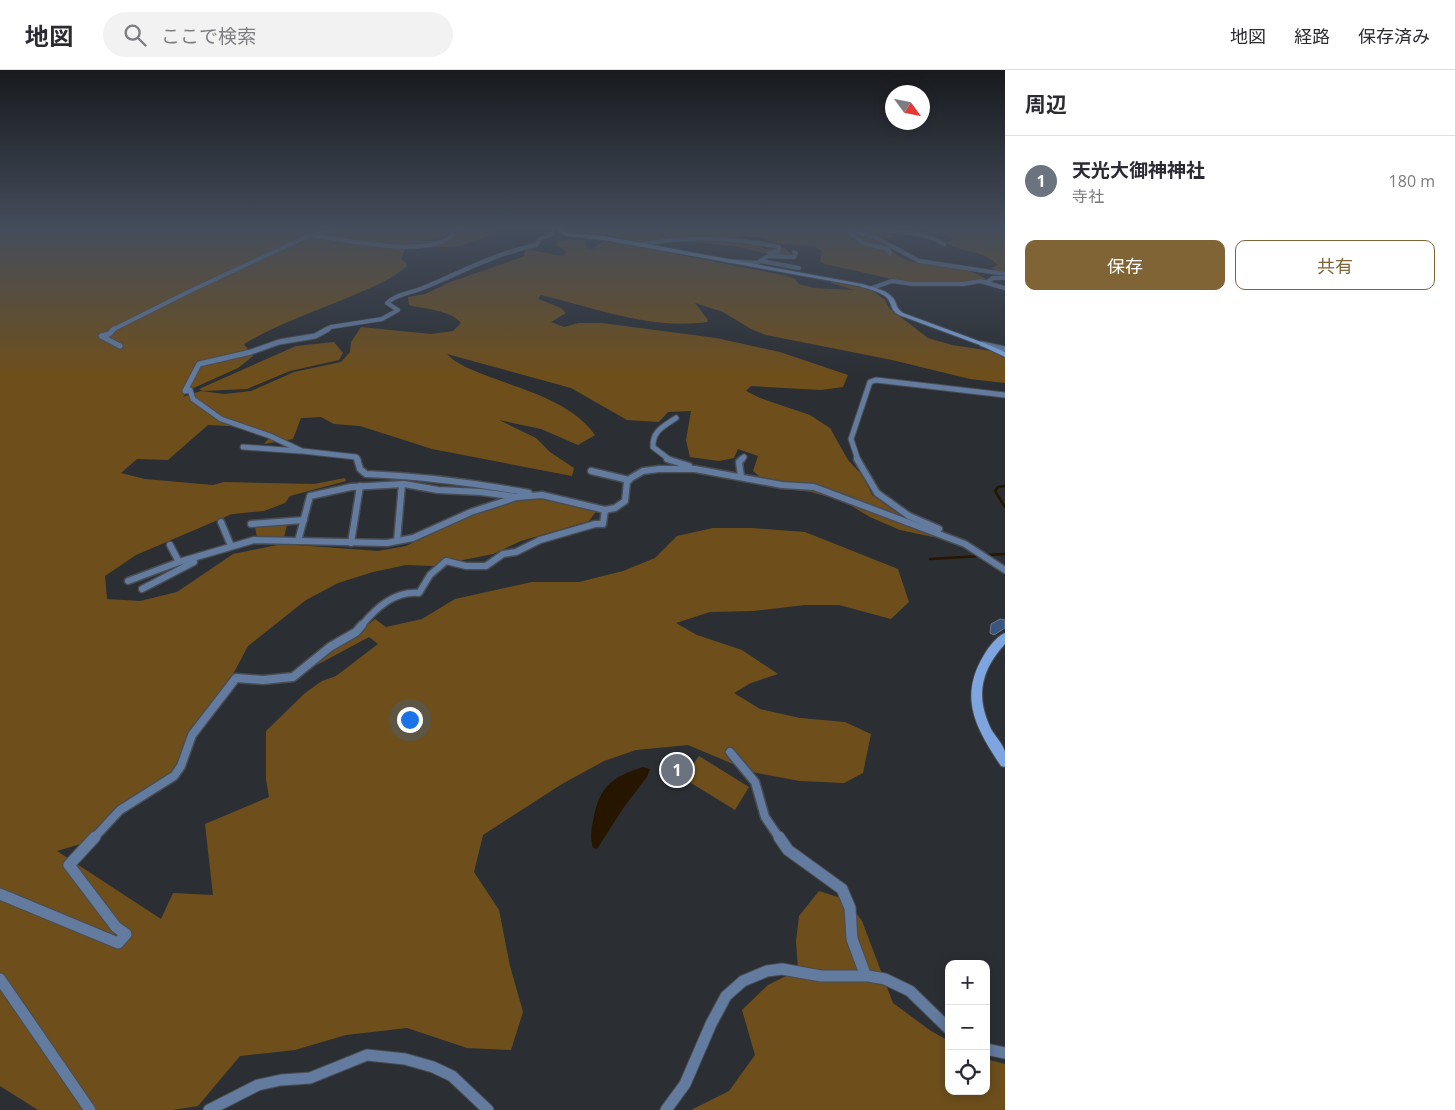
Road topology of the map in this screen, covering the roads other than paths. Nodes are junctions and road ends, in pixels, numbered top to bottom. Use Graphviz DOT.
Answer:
graph roads {
  1 [pos="218,277"];
  2 [pos="450,277"];
  3 [pos="811,277"];
  4 [pos="1005,278"];
  5 [pos="987,282"];
  6 [pos="872,288"];
  7 [pos="1005,288"];
  8 [pos="982,344"];
  9 [pos="120,346"];
  10 [pos="1005,348"];
  11 [pos="1005,355"];
  12 [pos="1005,395"];
  13 [pos="676,418"];
  14 [pos="244,446"];
  15 [pos="302,451"];
  16 [pos="744,457"];
  17 [pos="704,470"];
  18 [pos="591,471"];
  19 [pos="741,477"];
  20 [pos="629,480"];
  21 [pos="402,484"];
  22 [pos="360,486"];
  23 [pos="542,495"];
  24 [pos="517,497"];
  25 [pos="606,510"];
  26 [pos="304,520"];
  27 [pos="221,522"];
  28 [pos="251,524"];
  29 [pos="298,541"];
  30 [pos="397,541"];
  31 [pos="351,543"];
  32 [pos="965,544"];
  33 [pos="170,545"];
  34 [pos="231,546"];
  35 [pos="196,557"];
  36 [pos="179,562"];
  37 [pos="1005,570"];
  38 [pos="128,581"];
  39 [pos="142,589"];
  40 [pos="1005,638"];
  41 [pos="730,752"];
  42 [pos="1005,762"];
  43 [pos="0,894"];
  44 [pos="865,974"];
  45 [pos="0,979"];
  46 [pos="945,1025"];
  47 [pos="990,1050"];
  48 [pos="1005,1053"];
  49 [pos="90,1110"];
  50 [pos="209,1110"];
  51 [pos="488,1110"];
  52 [pos="666,1110"];
  1 -- 9 [label="street"];
  2 -- 15 [label="street"];
  3 -- 6 [label="main road"];
  4 -- 5 [label="street"];
  5 -- 6 [label="street"];
  5 -- 7 [label="street"];
  6 -- 8 [label="main road"];
  8 -- 10 [label="street"];
  8 -- 11 [label="main road"];
  12 -- 32 [label="street"];
  13 -- 17 [label="street"];
  14 -- 15 [label="street"];
  15 -- 23 [label="street"];
  16 -- 19 [label="street"];
  17 -- 19 [label="street"];
  17 -- 20 [label="street"];
  18 -- 20 [label="street"];
  19 -- 32 [label="street"];
  20 -- 25 [label="street"];
  21 -- 22 [label="street"];
  21 -- 24 [label="street"];
  21 -- 30 [label="street"];
  22 -- 26 [label="street"];
  22 -- 31 [label="street"];
  23 -- 24 [label="street"];
  23 -- 25 [label="street"];
  24 -- 30 [label="street"];
  25 -- 43 [label="street"];
  26 -- 28 [label="street"];
  26 -- 29 [label="street"];
  27 -- 34 [label="street"];
  29 -- 31 [label="street"];
  29 -- 34 [label="street"];
  30 -- 31 [label="street"];
  32 -- 37 [label="street"];
  33 -- 36 [label="street"];
  34 -- 35 [label="street"];
  35 -- 36 [label="street"];
  35 -- 39 [label="street"];
  36 -- 38 [label="street"];
  40 -- 42 [label="main road"];
  41 -- 44 [label="street"];
  44 -- 46 [label="street"];
  44 -- 52 [label="street"];
  45 -- 49 [label="street"];
  47 -- 48 [label="street"];
  50 -- 51 [label="street"];
}
